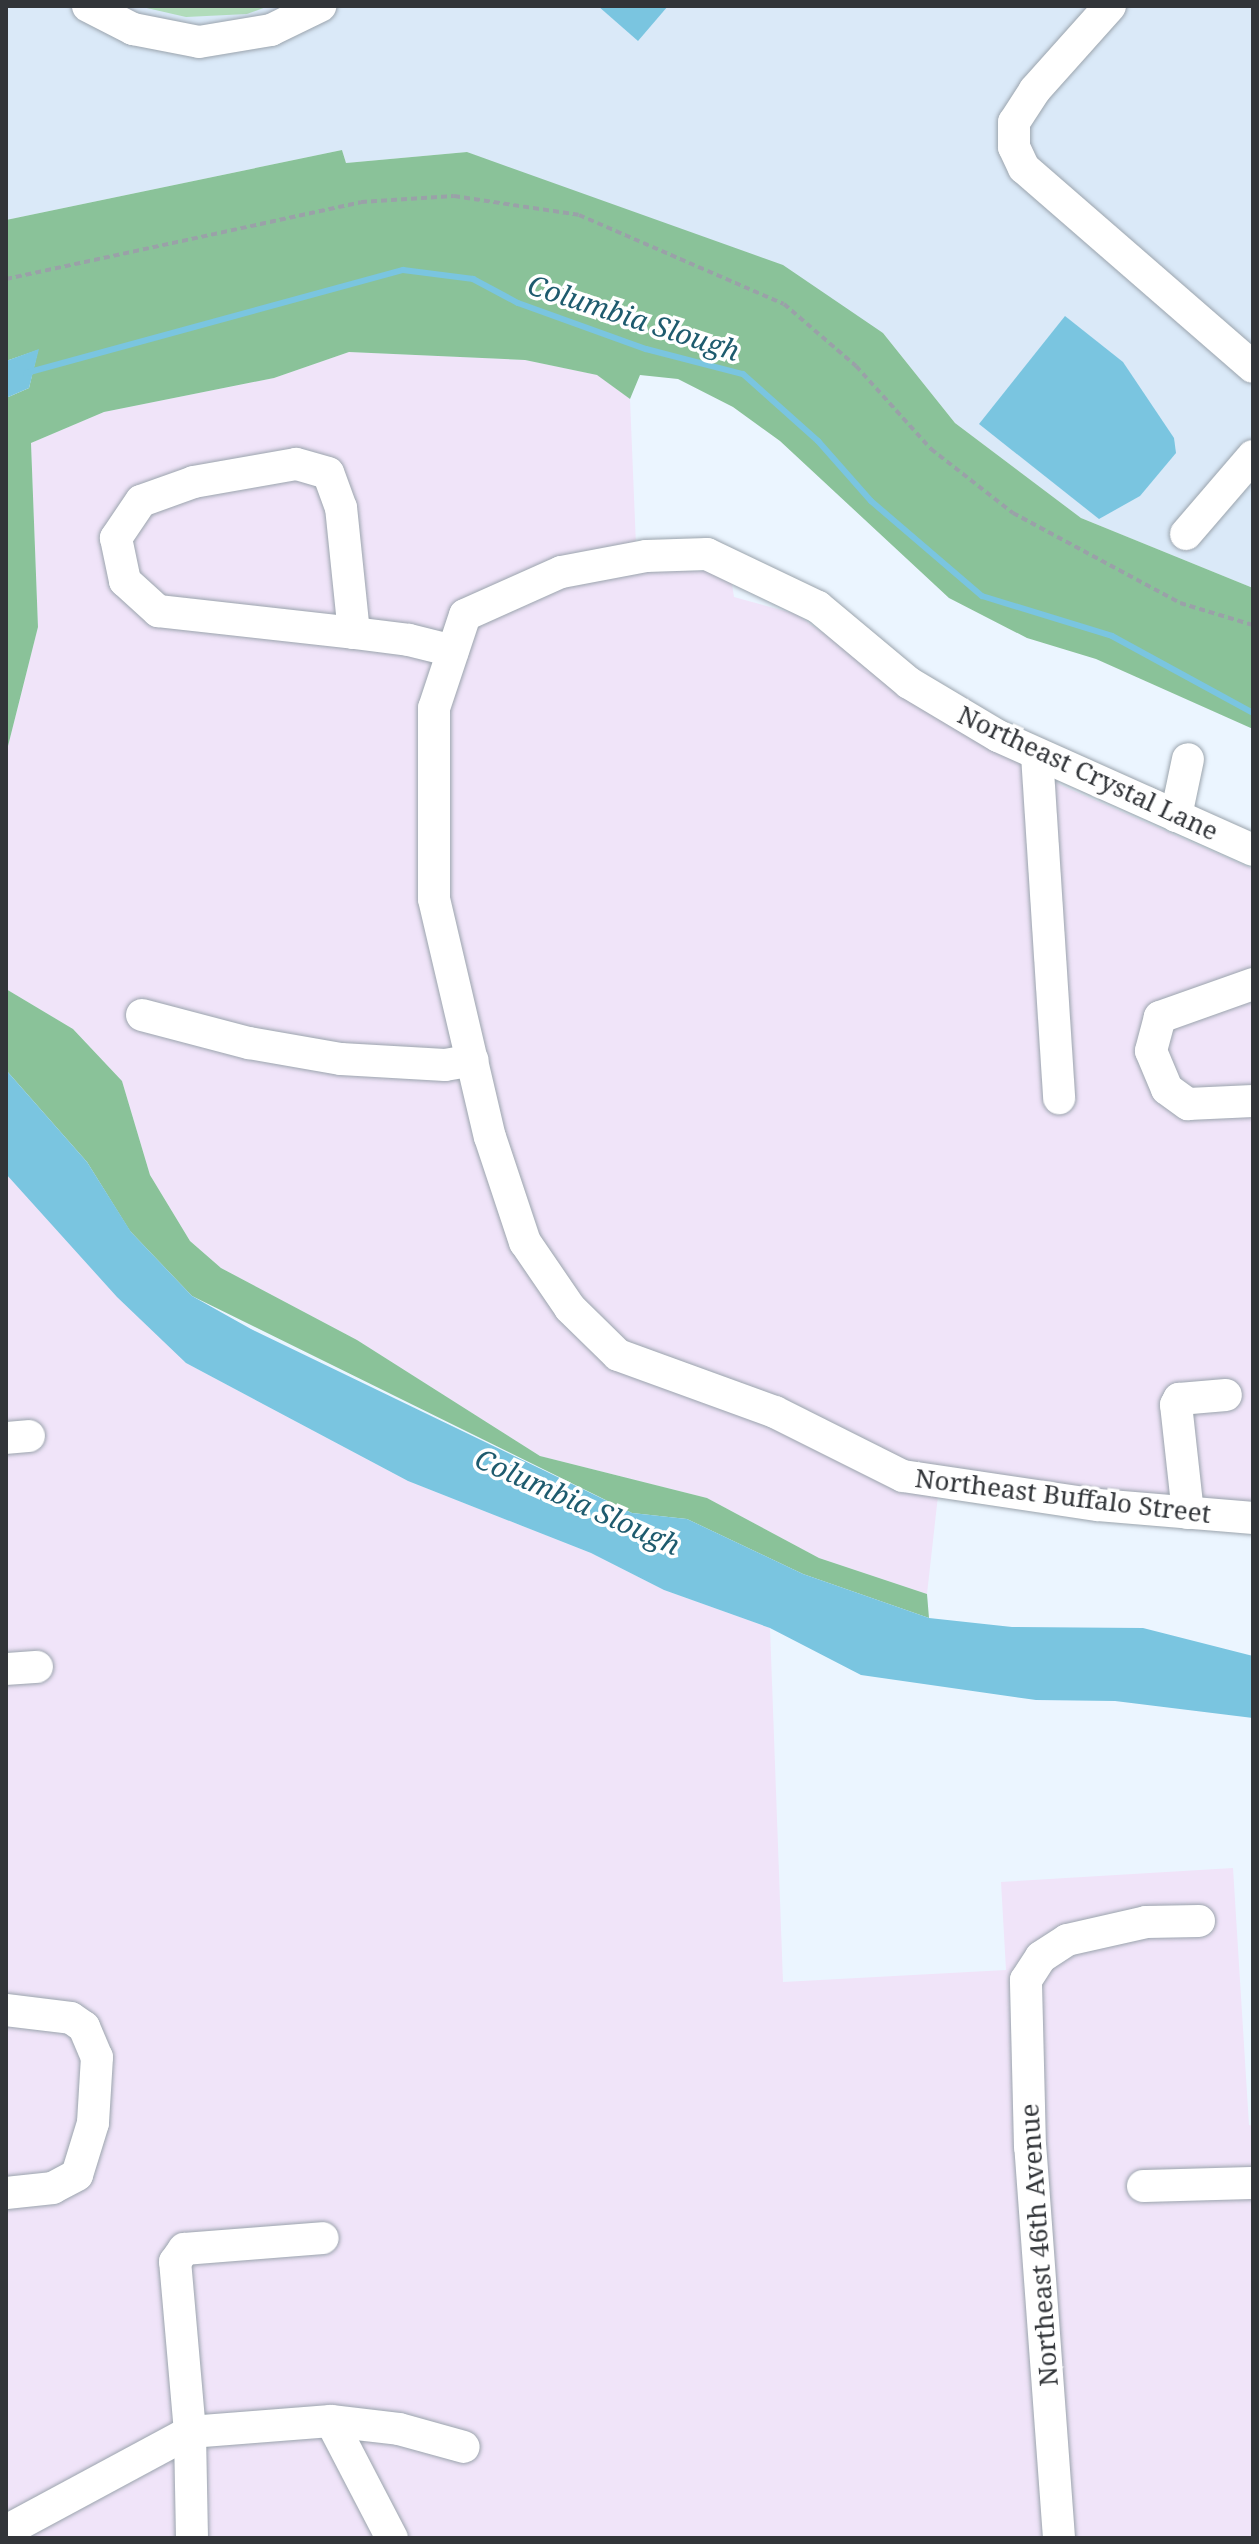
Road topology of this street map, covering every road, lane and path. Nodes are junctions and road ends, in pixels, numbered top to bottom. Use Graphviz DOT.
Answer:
graph roads {
  1 [pos="88,6"];
  2 [pos="320,6"];
  3 [pos="1110,6"];
  4 [pos="6,279"];
  5 [pos="1253,367"];
  6 [pos="1253,456"];
  7 [pos="1186,534"];
  8 [pos="631,559"];
  9 [pos="1253,625"];
  10 [pos="354,633"];
  11 [pos="453,651"];
  12 [pos="1037,755"];
  13 [pos="1188,759"];
  14 [pos="1176,816"];
  15 [pos="1253,850"];
  16 [pos="1253,984"];
  17 [pos="142,1015"];
  18 [pos="473,1060"];
  19 [pos="1059,1098"];
  20 [pos="1253,1101"];
  21 [pos="1226,1395"];
  22 [pos="1188,1513"];
  23 [pos="1253,1518"];
  24 [pos="1199,1921"];
  25 [pos="6,2010"];
  26 [pos="1253,2183"];
  27 [pos="1143,2186"];
  28 [pos="6,2193"];
  29 [pos="323,2238"];
  30 [pos="331,2421"];
  31 [pos="190,2432"];
  32 [pos="464,2447"];
  33 [pos="6,2531"];
  34 [pos="192,2538"];
  35 [pos="392,2538"];
  36 [pos="1059,2538"];
  1 -- 2 [label="street"];
  3 -- 5 [label="street"];
  4 -- 9 [label="path"];
  6 -- 7 [label="street"];
  8 -- 11 [label="street, Northeast Buffalo Street"];
  8 -- 12 [label="street, Northeast Crystal Lane"];
  10 -- 10 [label="street"];
  10 -- 11 [label="street"];
  11 -- 18 [label="street, Northeast Buffalo Street"];
  12 -- 14 [label="street, Northeast Crystal Lane"];
  12 -- 19 [label="street"];
  13 -- 14 [label="street"];
  14 -- 15 [label="street, Northeast Crystal Lane"];
  16 -- 20 [label="street"];
  17 -- 18 [label="street"];
  18 -- 22 [label="street, Northeast Buffalo Street"];
  21 -- 22 [label="street"];
  22 -- 23 [label="street, Northeast Buffalo Street"];
  24 -- 36 [label="street, Northeast 46th Avenue"];
  25 -- 28 [label="street"];
  26 -- 27 [label="street"];
  29 -- 31 [label="street"];
  30 -- 31 [label="street"];
  30 -- 32 [label="street"];
  30 -- 35 [label="street"];
  31 -- 33 [label="street"];
  31 -- 34 [label="street"];
}
